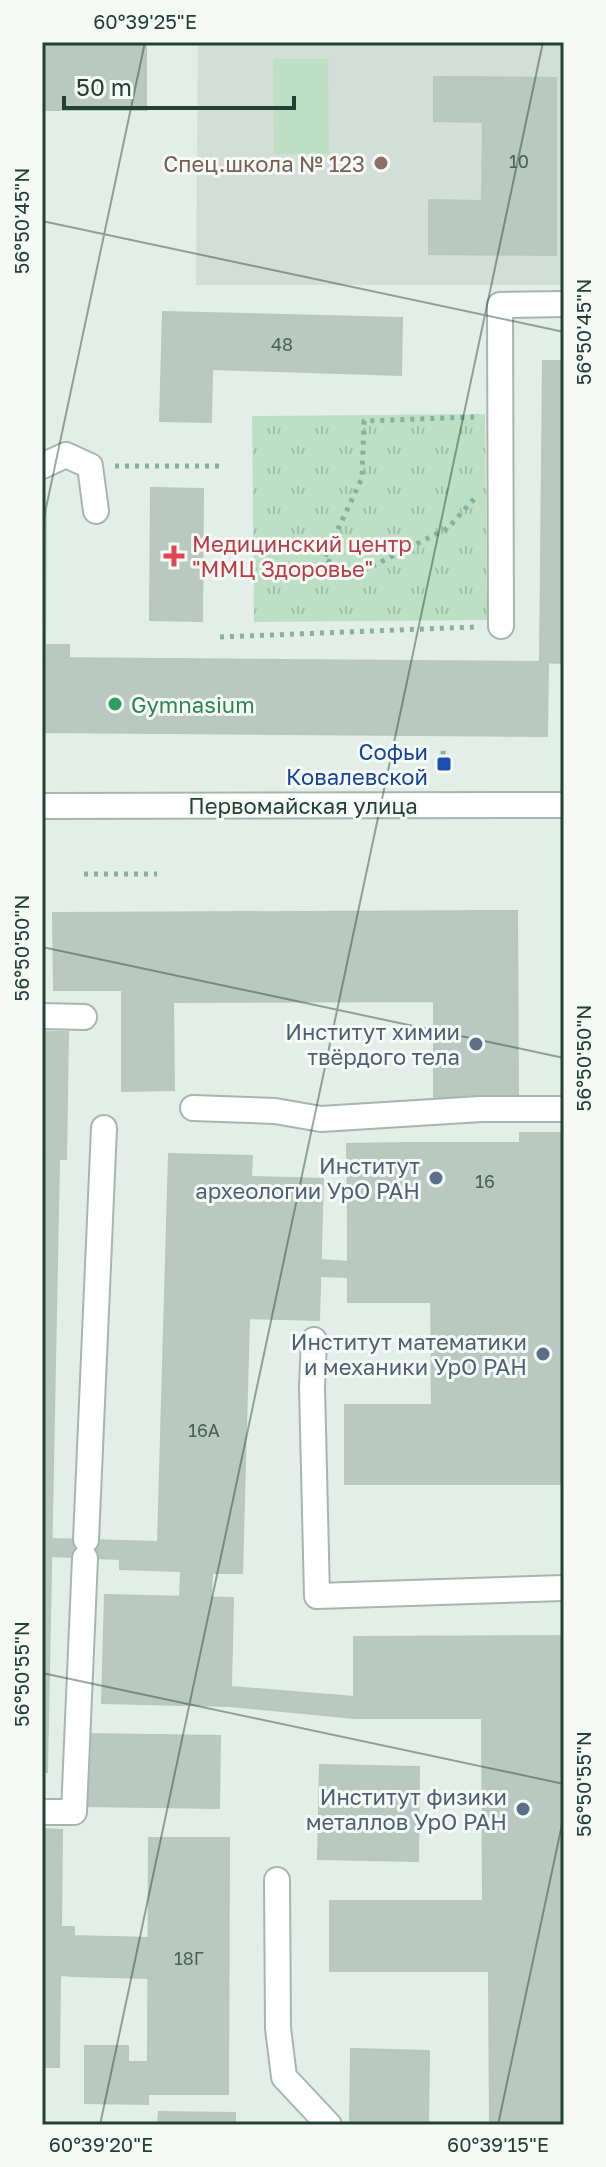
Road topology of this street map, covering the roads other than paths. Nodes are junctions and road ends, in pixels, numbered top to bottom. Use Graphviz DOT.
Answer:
graph roads {
  1 [pos="564,304"];
  2 [pos="42,466"];
  3 [pos="96,511"];
  4 [pos="501,626"];
  5 [pos="564,805"];
  6 [pos="42,806"];
  7 [pos="42,1016"];
  8 [pos="84,1017"];
  9 [pos="193,1108"];
  10 [pos="564,1109"];
  11 [pos="104,1128"];
  12 [pos="314,1340"];
  13 [pos="564,1588"];
  14 [pos="42,1812"];
  15 [pos="277,1880"];
  16 [pos="329,2125"];
  1 -- 4 [label="street"];
  2 -- 3 [label="street"];
  5 -- 6 [label="street, Первомайская улица"];
  7 -- 8 [label="street"];
  9 -- 10 [label="street"];
  11 -- 14 [label="street"];
  12 -- 13 [label="street"];
  15 -- 16 [label="street"];
}
